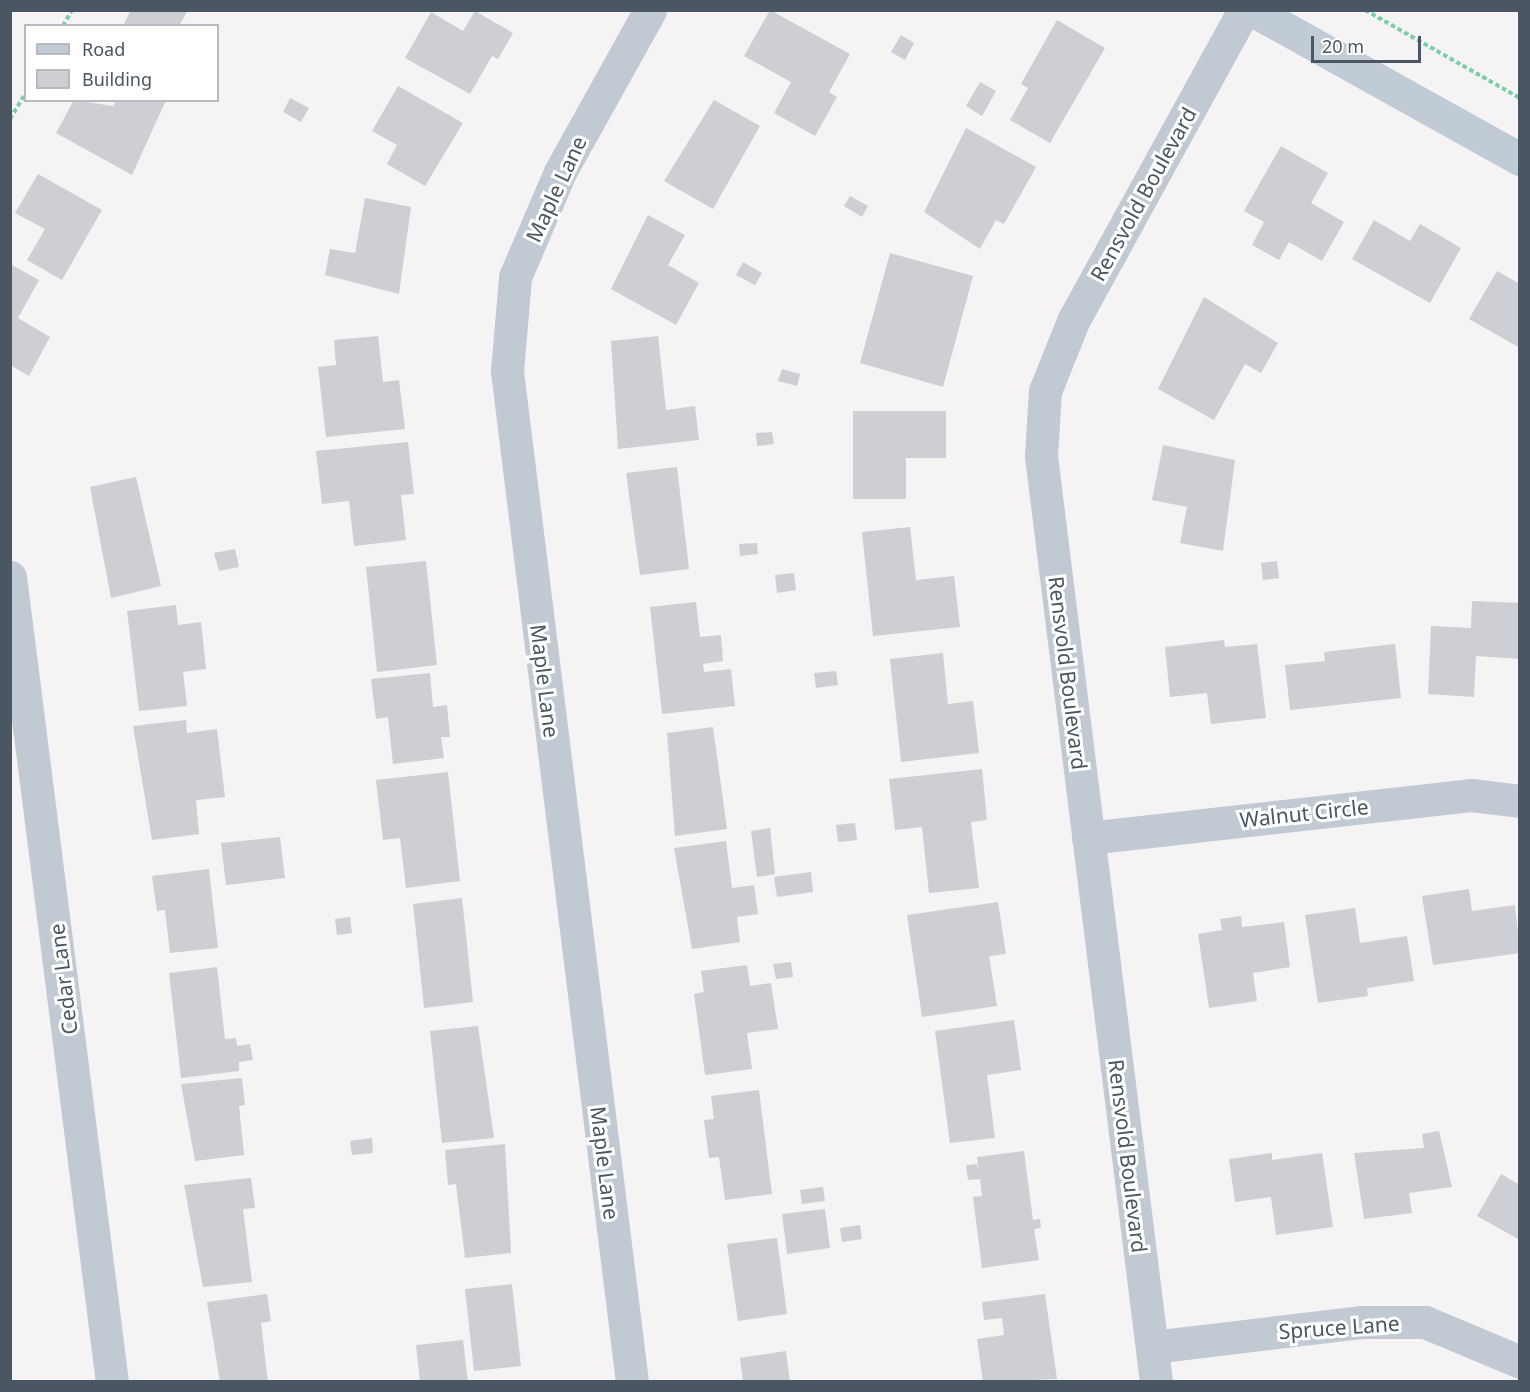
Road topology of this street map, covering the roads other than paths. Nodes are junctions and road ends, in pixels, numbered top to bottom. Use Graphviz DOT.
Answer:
graph roads {
  1 [pos="650,10"];
  2 [pos="1244,10"];
  3 [pos="1252,10"];
  4 [pos="1520,159"];
  5 [pos="10,578"];
  6 [pos="1520,801"];
  7 [pos="1088,838"];
  8 [pos="1152,1347"];
  9 [pos="1520,1362"];
  10 [pos="112,1382"];
  11 [pos="632,1382"];
  12 [pos="1156,1382"];
  1 -- 11 [label="street, Maple Lane"];
  2 -- 7 [label="street, Rensvold Boulevard"];
  3 -- 4 [label="street"];
  5 -- 10 [label="street, Cedar Lane"];
  6 -- 7 [label="street, Walnut Circle"];
  7 -- 8 [label="street, Rensvold Boulevard"];
  8 -- 9 [label="street, Spruce Lane"];
  8 -- 12 [label="street, Rensvold Boulevard"];
}
